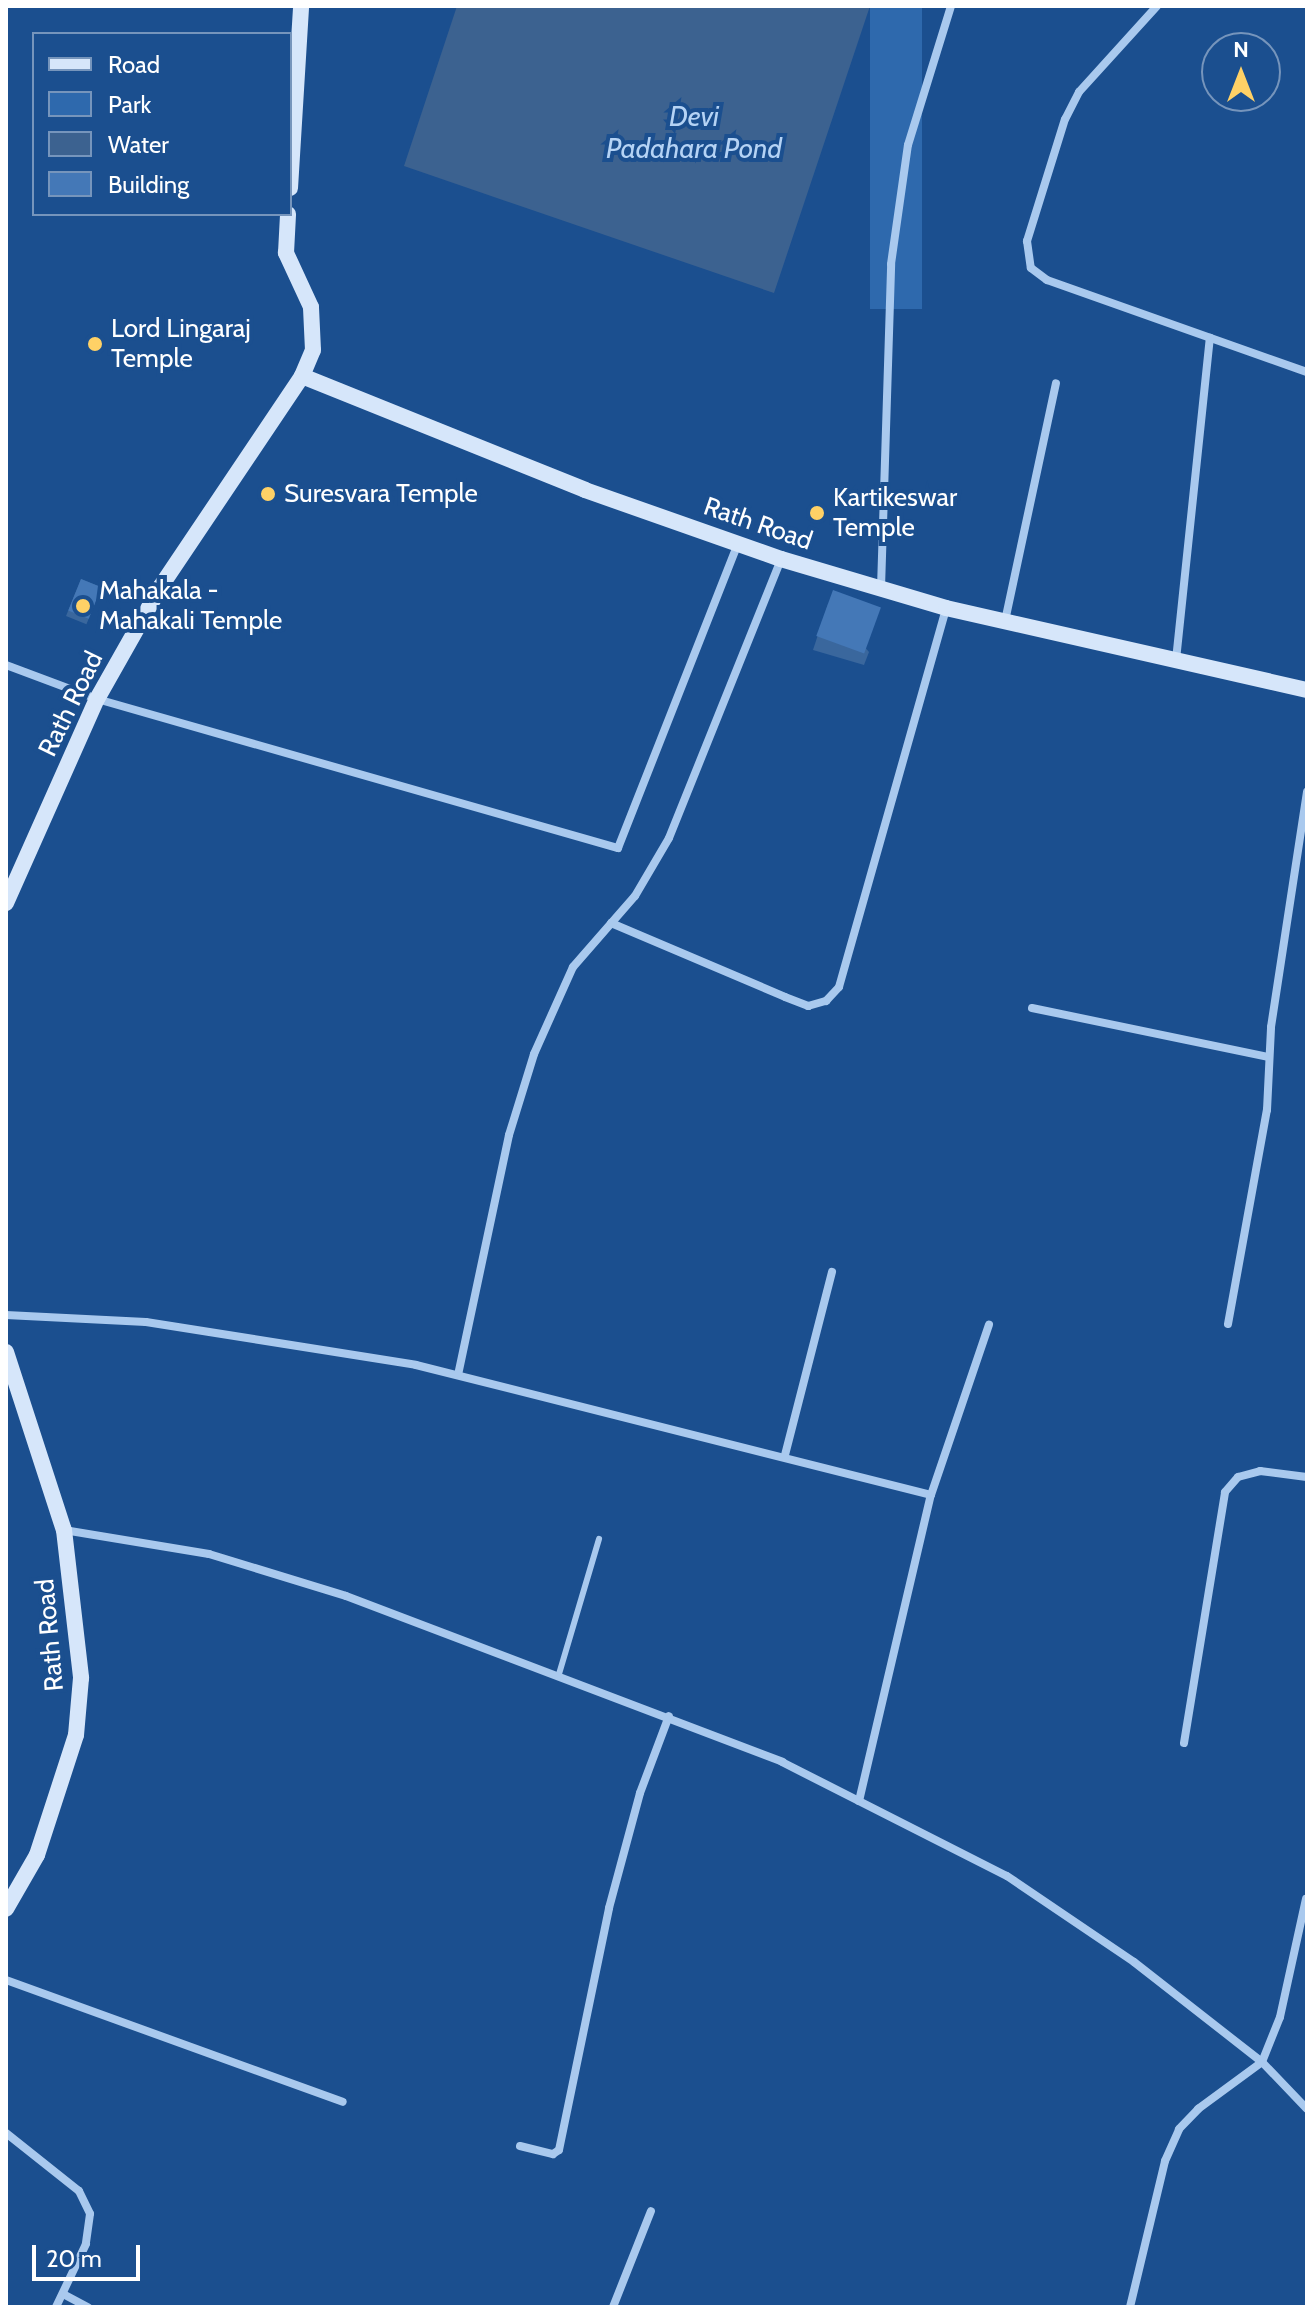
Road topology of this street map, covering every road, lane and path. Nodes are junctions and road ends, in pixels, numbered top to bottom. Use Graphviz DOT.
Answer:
graph roads {
  1 [pos="301,6"];
  2 [pos="951,6"];
  3 [pos="1157,6"];
  4 [pos="292,155"];
  5 [pos="288,216"];
  6 [pos="1210,338"];
  7 [pos="1307,372"];
  8 [pos="302,376"];
  9 [pos="1056,383"];
  10 [pos="738,544"];
  11 [pos="781,559"];
  12 [pos="881,588"];
  13 [pos="946,608"];
  14 [pos="1005,621"];
  15 [pos="1176,660"];
  16 [pos="6,665"];
  17 [pos="1305,692"];
  18 [pos="97,699"];
  19 [pos="1307,792"];
  20 [pos="6,903"];
  21 [pos="611,923"];
  22 [pos="1032,1008"];
  23 [pos="1269,1057"];
  24 [pos="832,1272"];
  25 [pos="6,1315"];
  26 [pos="1228,1324"];
  27 [pos="989,1325"];
  28 [pos="6,1352"];
  29 [pos="458,1375"];
  30 [pos="785,1455"];
  31 [pos="1307,1477"];
  32 [pos="931,1495"];
  33 [pos="64,1530"];
  34 [pos="599,1539"];
  35 [pos="559,1674"];
  36 [pos="669,1716"];
  37 [pos="1184,1743"];
  38 [pos="859,1801"];
  39 [pos="1306,1899"];
  40 [pos="6,1909"];
  41 [pos="6,1980"];
  42 [pos="1262,2062"];
  43 [pos="343,2102"];
  44 [pos="1307,2109"];
  45 [pos="6,2133"];
  46 [pos="520,2146"];
  47 [pos="651,2211"];
  48 [pos="65,2295"];
  49 [pos="56,2307"];
  50 [pos="88,2307"];
  51 [pos="613,2307"];
  52 [pos="1130,2307"];
  1 -- 4 [label="street"];
  2 -- 12 [label="street"];
  3 -- 6 [label="street"];
  5 -- 8 [label="street, Rath Road"];
  6 -- 7 [label="street"];
  6 -- 15 [label="street"];
  8 -- 10 [label="street, Rath Road"];
  8 -- 18 [label="street, Rath Road"];
  9 -- 14 [label="street"];
  10 -- 11 [label="street, Rath Road"];
  10 -- 18 [label="street"];
  11 -- 12 [label="street, Rath Road"];
  11 -- 21 [label="street"];
  12 -- 13 [label="street, Rath Road"];
  13 -- 14 [label="street, Rath Road"];
  13 -- 21 [label="street"];
  14 -- 15 [label="street, Rath Road"];
  15 -- 17 [label="street, Rath Road"];
  16 -- 18 [label="street"];
  18 -- 20 [label="street, Rath Road"];
  19 -- 23 [label="street"];
  21 -- 29 [label="street"];
  22 -- 23 [label="street"];
  23 -- 26 [label="street"];
  24 -- 30 [label="street"];
  25 -- 29 [label="street"];
  27 -- 32 [label="street"];
  28 -- 33 [label="street, Rath Road"];
  29 -- 30 [label="street"];
  30 -- 32 [label="street"];
  31 -- 37 [label="street"];
  32 -- 38 [label="street"];
  33 -- 35 [label="street"];
  33 -- 40 [label="street, Rath Road"];
  34 -- 35 [label="lane"];
  35 -- 36 [label="street"];
  36 -- 38 [label="street"];
  36 -- 46 [label="street"];
  38 -- 42 [label="street"];
  39 -- 42 [label="street"];
  41 -- 43 [label="street"];
  42 -- 44 [label="street"];
  42 -- 52 [label="street"];
  45 -- 48 [label="street"];
  47 -- 51 [label="street"];
  48 -- 49 [label="street"];
  48 -- 50 [label="street"];
}
